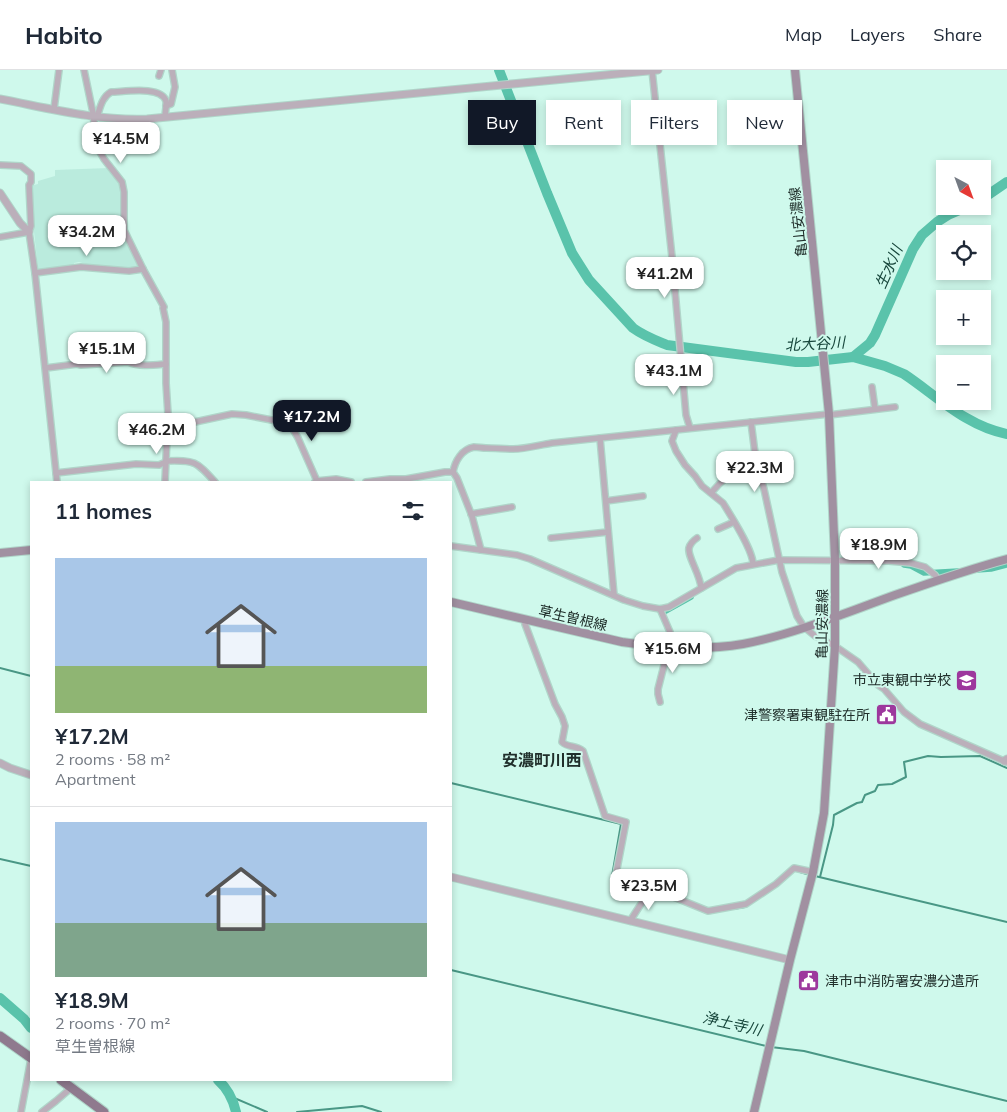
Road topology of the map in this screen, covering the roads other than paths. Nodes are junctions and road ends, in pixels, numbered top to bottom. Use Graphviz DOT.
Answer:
graph roads {
  1 [pos="59,70"];
  2 [pos="84,70"];
  3 [pos="172,70"];
  4 [pos="652,70"];
  5 [pos="658,70"];
  6 [pos="795,70"];
  7 [pos="0,100"];
  8 [pos="166,106"];
  9 [pos="54,109"];
  10 [pos="95,117"];
  11 [pos="165,117"];
  12 [pos="0,165"];
  13 [pos="0,193"];
  14 [pos="29,232"];
  15 [pos="0,238"];
  16 [pos="143,269"];
  17 [pos="35,273"];
  18 [pos="166,364"];
  19 [pos="46,368"];
  20 [pos="872,387"];
  21 [pos="895,407"];
  22 [pos="875,409"];
  23 [pos="829,414"];
  24 [pos="751,422"];
  25 [pos="167,428"];
  26 [pos="690,428"];
  27 [pos="676,430"];
  28 [pos="600,438"];
  29 [pos="166,462"];
  30 [pos="784,463"];
  31 [pos="757,466"];
  32 [pos="453,472"];
  33 [pos="56,473"];
  34 [pos="57,481"];
  35 [pos="165,481"];
  36 [pos="214,481"];
  37 [pos="316,481"];
  38 [pos="323,481"];
  39 [pos="346,481"];
  40 [pos="374,481"];
  41 [pos="711,493"];
  42 [pos="643,496"];
  43 [pos="606,500"];
  44 [pos="512,507"];
  45 [pos="471,514"];
  46 [pos="734,522"];
  47 [pos="718,529"];
  48 [pos="608,532"];
  49 [pos="551,538"];
  50 [pos="697,538"];
  51 [pos="452,546"];
  52 [pos="30,550"];
  53 [pos="481,550"];
  54 [pos="0,552"];
  55 [pos="1007,559"];
  56 [pos="779,560"];
  57 [pos="835,560"];
  58 [pos="753,564"];
  59 [pos="938,580"];
  60 [pos="701,588"];
  61 [pos="614,595"];
  62 [pos="452,602"];
  63 [pos="660,609"];
  64 [pos="836,618"];
  65 [pos="525,619"];
  66 [pos="804,627"];
  67 [pos="835,646"];
  68 [pos="668,648"];
  69 [pos="660,702"];
  70 [pos="1006,761"];
  71 [pos="0,763"];
  72 [pos="30,775"];
  73 [pos="813,872"];
  74 [pos="452,877"];
  75 [pos="650,890"];
  76 [pos="630,921"];
  77 [pos="790,960"];
  78 [pos="0,1036"];
  79 [pos="30,1057"];
  80 [pos="30,1063"];
  81 [pos="62,1081"];
  82 [pos="71,1088"];
  83 [pos="21,1112"];
  84 [pos="42,1112"];
  85 [pos="104,1112"];
  86 [pos="754,1112"];
  1 -- 9 [label="street"];
  2 -- 10 [label="street"];
  3 -- 8 [label="street"];
  4 -- 5 [label="street"];
  4 -- 11 [label="street"];
  4 -- 26 [label="street"];
  6 -- 23 [label="main road, 亀山安濃線"];
  7 -- 9 [label="street"];
  8 -- 10 [label="street"];
  8 -- 11 [label="street"];
  9 -- 10 [label="street"];
  10 -- 11 [label="street"];
  10 -- 16 [label="street"];
  12 -- 14 [label="street"];
  13 -- 14 [label="street"];
  14 -- 15 [label="street"];
  14 -- 17 [label="street"];
  16 -- 17 [label="street"];
  16 -- 18 [label="street"];
  17 -- 19 [label="street"];
  18 -- 19 [label="street"];
  18 -- 25 [label="street"];
  19 -- 33 [label="street"];
  20 -- 22 [label="street"];
  21 -- 22 [label="street"];
  22 -- 23 [label="street"];
  23 -- 24 [label="street"];
  23 -- 57 [label="main road, 亀山安濃線"];
  24 -- 26 [label="street"];
  24 -- 31 [label="street"];
  25 -- 29 [label="street"];
  25 -- 37 [label="street"];
  26 -- 27 [label="street"];
  27 -- 28 [label="street"];
  27 -- 41 [label="street"];
  28 -- 32 [label="street"];
  28 -- 43 [label="street"];
  29 -- 33 [label="street"];
  29 -- 35 [label="street"];
  29 -- 36 [label="street"];
  30 -- 31 [label="street"];
  31 -- 41 [label="street"];
  31 -- 56 [label="street"];
  32 -- 40 [label="street"];
  32 -- 45 [label="street"];
  33 -- 34 [label="street"];
  38 -- 39 [label="street"];
  41 -- 46 [label="street"];
  42 -- 43 [label="street"];
  43 -- 48 [label="street"];
  44 -- 45 [label="street"];
  45 -- 53 [label="street"];
  46 -- 47 [label="street"];
  46 -- 58 [label="street"];
  48 -- 49 [label="street"];
  48 -- 61 [label="street"];
  50 -- 60 [label="street"];
  51 -- 53 [label="street"];
  52 -- 54 [label="main road"];
  53 -- 61 [label="street"];
  55 -- 59 [label="main road, 草生曽根線"];
  56 -- 57 [label="street"];
  56 -- 58 [label="street"];
  56 -- 66 [label="street"];
  57 -- 59 [label="street"];
  57 -- 64 [label="main road, 亀山安濃線"];
  58 -- 60 [label="street"];
  59 -- 64 [label="main road, 草生曽根線"];
  60 -- 63 [label="street"];
  61 -- 63 [label="street"];
  62 -- 65 [label="main road, 草生曽根線"];
  63 -- 68 [label="street"];
  64 -- 66 [label="main road, 草生曽根線"];
  64 -- 67 [label="main road, 亀山安濃線"];
  65 -- 68 [label="main road, 草生曽根線"];
  65 -- 75 [label="street"];
  66 -- 67 [label="street"];
  66 -- 68 [label="main road, 草生曽根線"];
  67 -- 70 [label="street"];
  67 -- 73 [label="main road, 亀山安濃線"];
  68 -- 69 [label="street"];
  71 -- 72 [label="street"];
  73 -- 75 [label="street"];
  73 -- 77 [label="main road, 亀山安濃線"];
  74 -- 76 [label="street"];
  75 -- 76 [label="street"];
  76 -- 77 [label="street"];
  77 -- 86 [label="main road, 亀山安濃線"];
  78 -- 79 [label="main road"];
  80 -- 83 [label="street"];
  81 -- 82 [label="main road"];
  82 -- 84 [label="street"];
  82 -- 85 [label="main road"];
}
